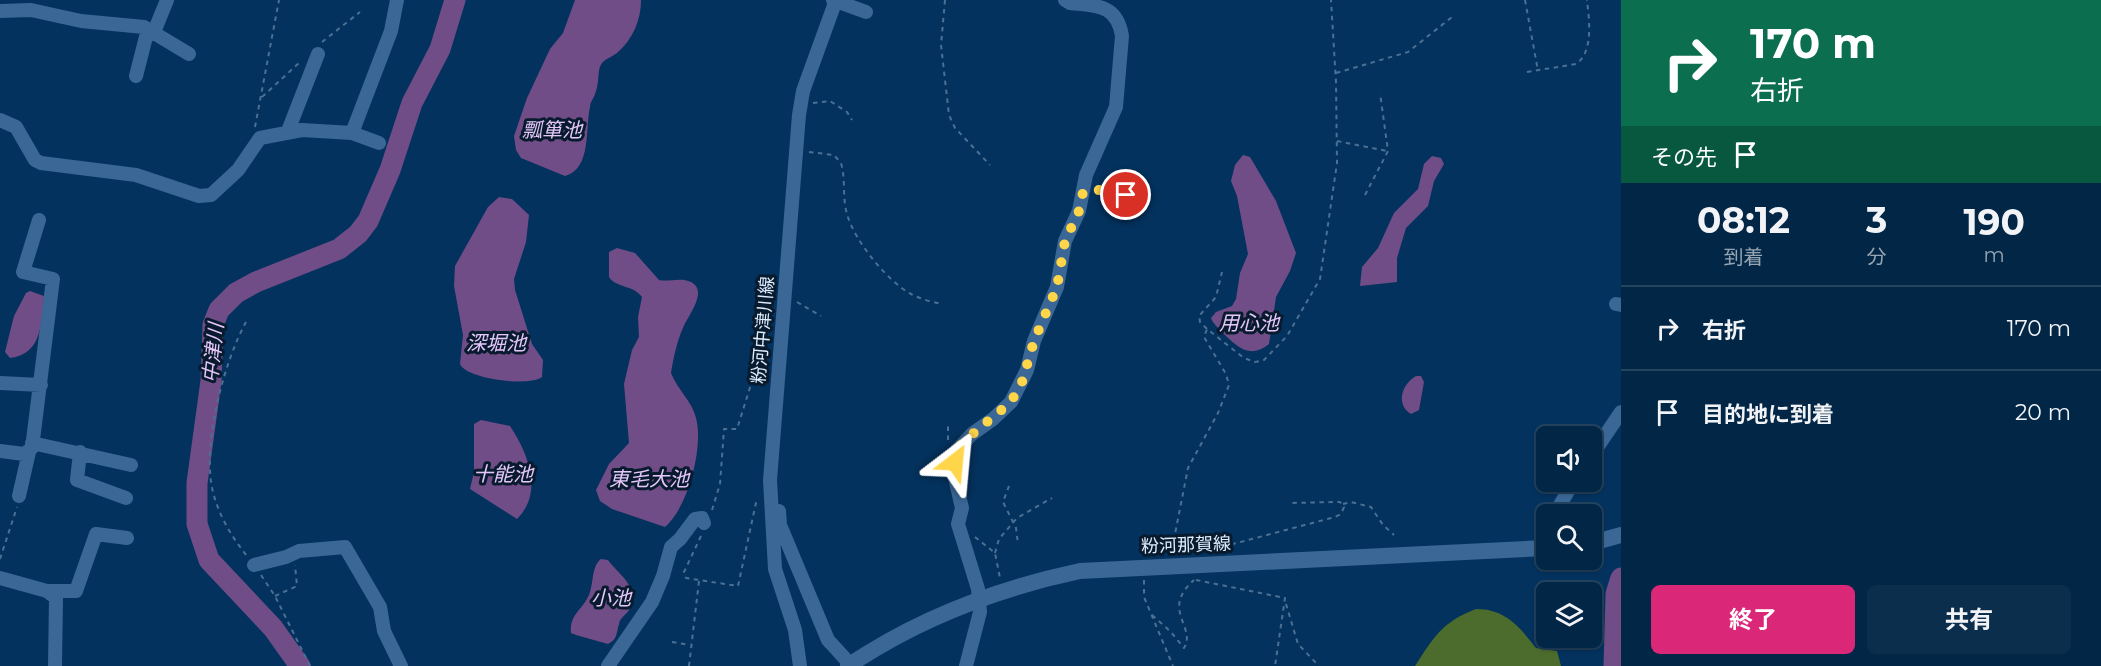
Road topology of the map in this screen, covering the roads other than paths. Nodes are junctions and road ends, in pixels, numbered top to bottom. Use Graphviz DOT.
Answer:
graph roads {
  1 [pos="167,0"];
  2 [pos="397,0"];
  3 [pos="835,0"];
  4 [pos="1065,0"];
  5 [pos="0,11"];
  6 [pos="866,12"];
  7 [pos="151,30"];
  8 [pos="189,54"];
  9 [pos="318,54"];
  10 [pos="136,76"];
  11 [pos="0,120"];
  12 [pos="288,131"];
  13 [pos="352,133"];
  14 [pos="379,142"];
  15 [pos="39,220"];
  16 [pos="0,383"];
  17 [pos="41,385"];
  18 [pos="1621,412"];
  19 [pos="1602,440"];
  20 [pos="31,447"];
  21 [pos="0,451"];
  22 [pos="80,452"];
  23 [pos="131,465"];
  24 [pos="770,482"];
  25 [pos="20,496"];
  26 [pos="126,498"];
  27 [pos="704,523"];
  28 [pos="1621,535"];
  29 [pos="127,538"];
  30 [pos="1602,540"];
  31 [pos="1536,549"];
  32 [pos="254,566"];
  33 [pos="0,578"];
  34 [pos="48,591"];
  35 [pos="849,665"];
  36 [pos="55,666"];
  37 [pos="401,666"];
  38 [pos="608,666"];
  39 [pos="800,666"];
  40 [pos="966,666"];
  1 -- 7 [label="street"];
  2 -- 13 [label="street"];
  3 -- 6 [label="street"];
  3 -- 24 [label="street, 粉河中津川線"];
  4 -- 40 [label="street"];
  5 -- 7 [label="street"];
  7 -- 8 [label="street"];
  7 -- 10 [label="street"];
  9 -- 12 [label="street"];
  11 -- 12 [label="street"];
  12 -- 13 [label="street"];
  13 -- 14 [label="street"];
  15 -- 17 [label="street"];
  16 -- 17 [label="street"];
  17 -- 20 [label="street"];
  18 -- 19 [label="street"];
  20 -- 21 [label="street"];
  20 -- 22 [label="street"];
  20 -- 25 [label="street"];
  22 -- 23 [label="street"];
  22 -- 26 [label="street"];
  24 -- 35 [label="street"];
  24 -- 39 [label="street, 粉河中津川線"];
  27 -- 38 [label="street"];
  28 -- 30 [label="main road"];
  29 -- 34 [label="street"];
  31 -- 35 [label="main road, 粉河那賀線"];
  32 -- 37 [label="street"];
  33 -- 34 [label="street"];
  34 -- 36 [label="street"];
}
